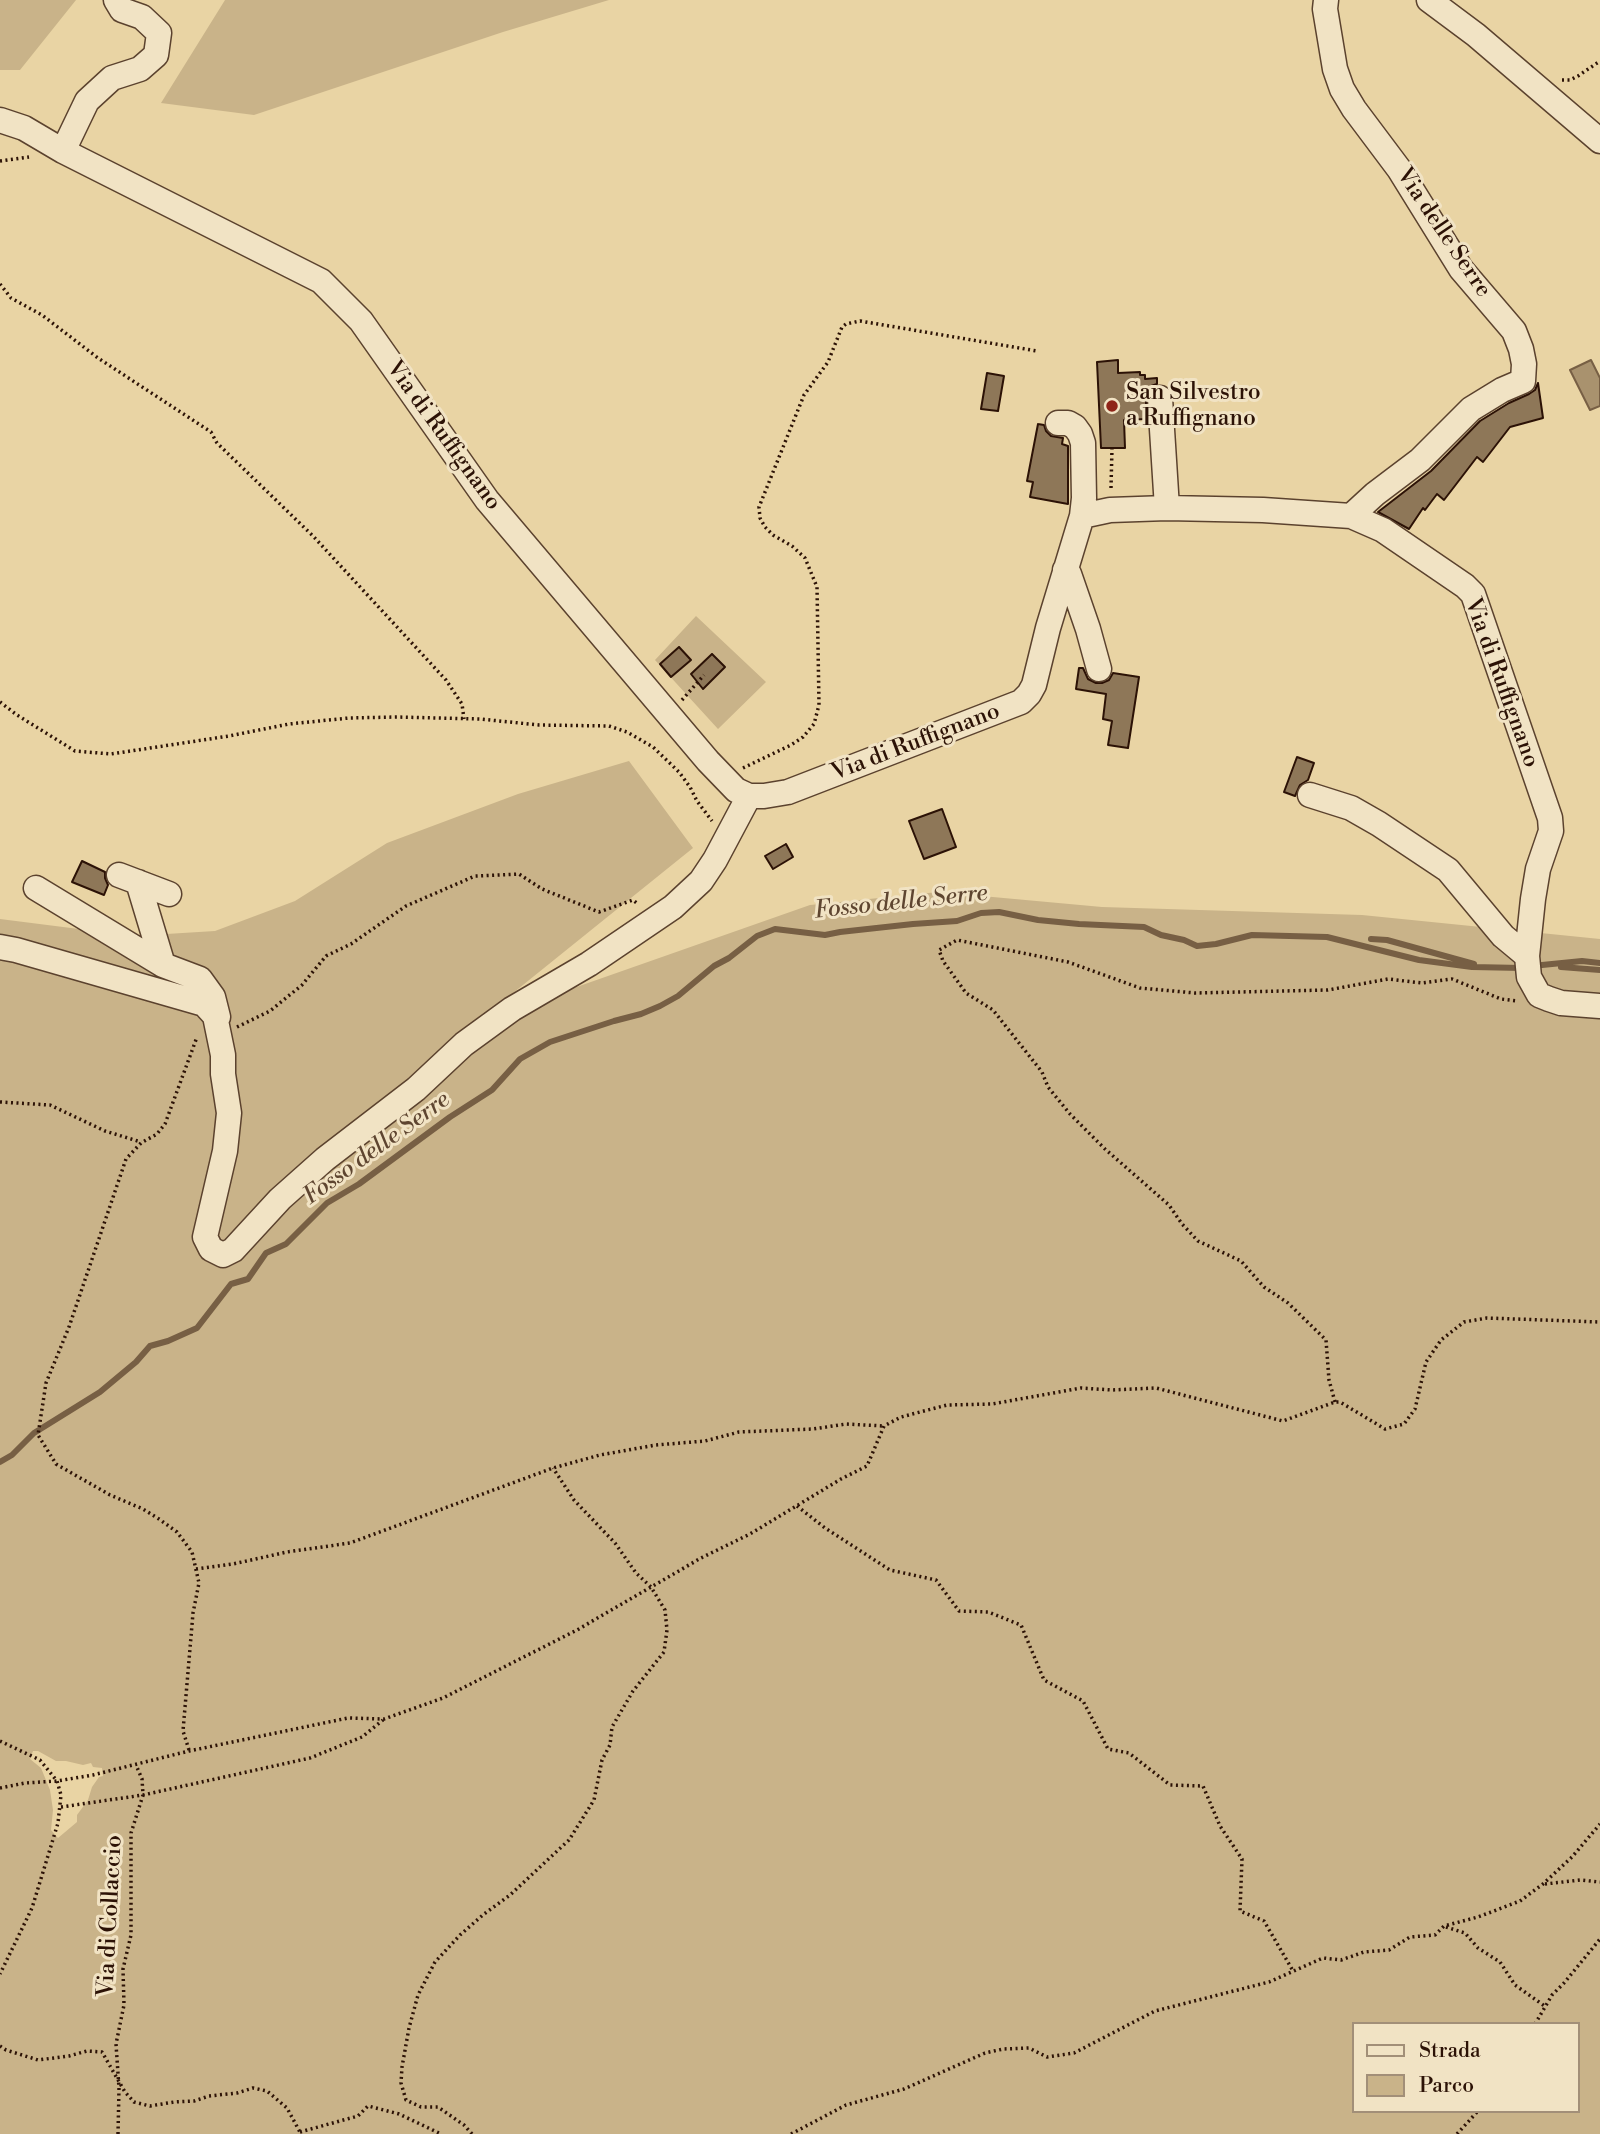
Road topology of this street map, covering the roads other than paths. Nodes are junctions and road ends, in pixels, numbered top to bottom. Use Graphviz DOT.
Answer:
graph roads {
  1 [pos="116,0"];
  2 [pos="1326,0"];
  3 [pos="1429,0"];
  4 [pos="0,120"];
  5 [pos="1600,141"];
  6 [pos="63,151"];
  7 [pos="1160,398"];
  8 [pos="1058,423"];
  9 [pos="1167,508"];
  10 [pos="1082,516"];
  11 [pos="1351,516"];
  12 [pos="1065,570"];
  13 [pos="1099,669"];
  14 [pos="742,792"];
  15 [pos="1310,795"];
  16 [pos="36,888"];
  17 [pos="169,894"];
  18 [pos="0,947"];
  19 [pos="163,965"];
  20 [pos="1531,976"];
  21 [pos="1600,1006"];
  22 [pos="213,1021"];
  1 -- 6 [label="street"];
  2 -- 11 [label="street, Via delle Serre"];
  3 -- 5 [label="street"];
  4 -- 6 [label="street, Via di Ruffignano"];
  6 -- 14 [label="street, Via di Ruffignano"];
  7 -- 9 [label="street"];
  8 -- 10 [label="street"];
  9 -- 10 [label="street, Via di Ruffignano"];
  9 -- 11 [label="street, Via di Ruffignano"];
  10 -- 12 [label="street, Via di Ruffignano"];
  11 -- 20 [label="street, Via di Ruffignano"];
  12 -- 13 [label="street"];
  12 -- 14 [label="street, Via di Ruffignano"];
  14 -- 22 [label="street"];
  15 -- 20 [label="street"];
  16 -- 19 [label="street"];
  17 -- 19 [label="street"];
  18 -- 22 [label="street"];
  19 -- 22 [label="street"];
  20 -- 21 [label="street"];
}
